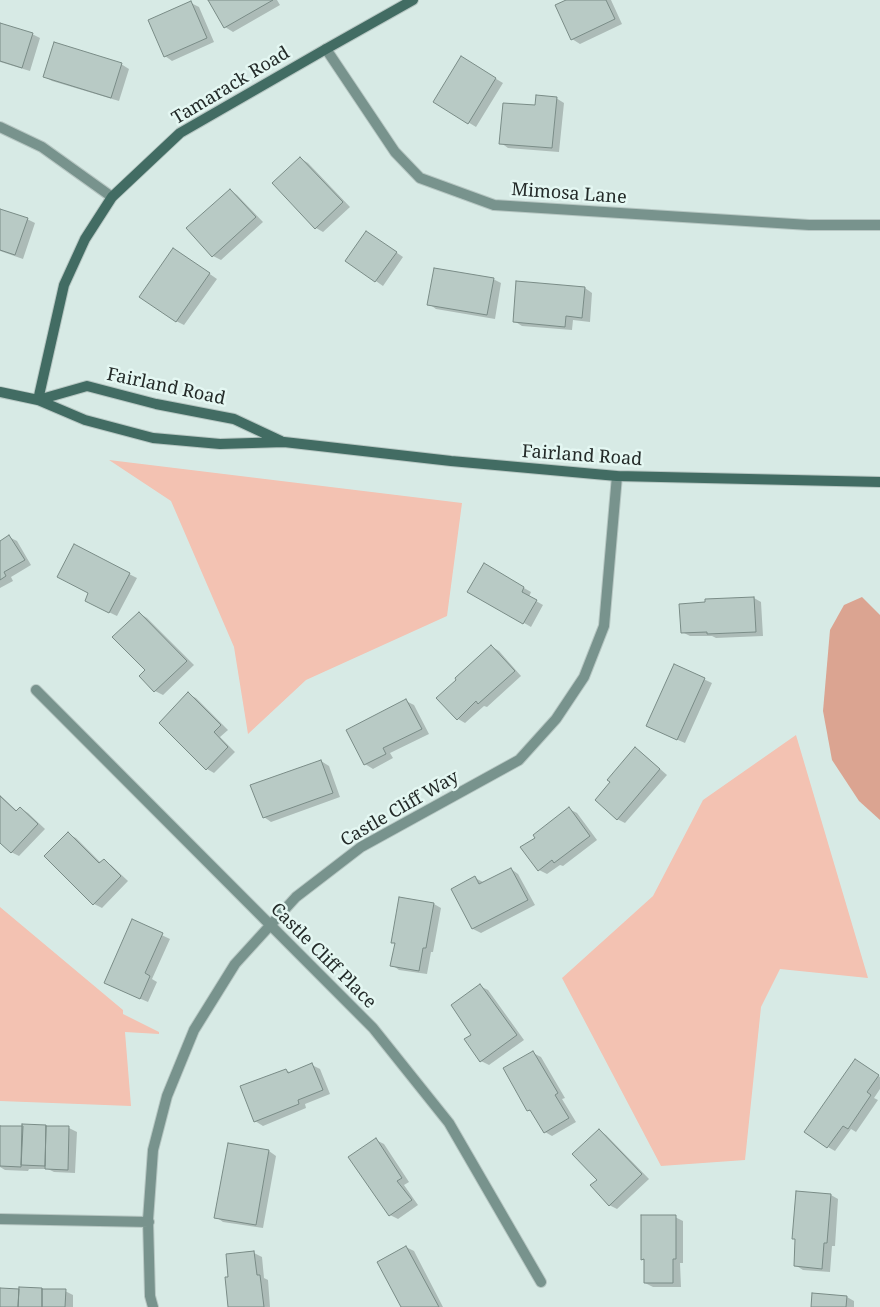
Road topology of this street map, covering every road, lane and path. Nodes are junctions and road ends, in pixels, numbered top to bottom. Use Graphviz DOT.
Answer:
graph roads {
  1 [pos="413,0"];
  2 [pos="326,48"];
  3 [pos="0,127"];
  4 [pos="112,197"];
  5 [pos="880,225"];
  6 [pos="0,392"];
  7 [pos="38,400"];
  8 [pos="284,442"];
  9 [pos="617,476"];
  10 [pos="880,482"];
  11 [pos="36,690"];
  12 [pos="270,925"];
  13 [pos="0,1219"];
  14 [pos="149,1222"];
  15 [pos="541,1282"];
  16 [pos="153,1307"];
  1 -- 2 [label="main road, Tamarack Road"];
  2 -- 4 [label="main road, Tamarack Road"];
  2 -- 5 [label="street, Mimosa Lane"];
  3 -- 4 [label="street"];
  4 -- 7 [label="main road, Tamarack Road"];
  6 -- 7 [label="main road, Fairland Road"];
  7 -- 8 [label="main road, Fairland Road"];
  7 -- 8 [label="main road, Fairland Road"];
  8 -- 9 [label="main road, Fairland Road"];
  9 -- 10 [label="main road, Fairland Road"];
  9 -- 12 [label="street, Castle Cliff Way"];
  11 -- 12 [label="street, Castle Cliff Place"];
  12 -- 14 [label="street, Castle Cliff Way"];
  12 -- 15 [label="street, Castle Cliff Place"];
  13 -- 14 [label="street"];
  14 -- 16 [label="street, Castle Cliff Way"];
}
